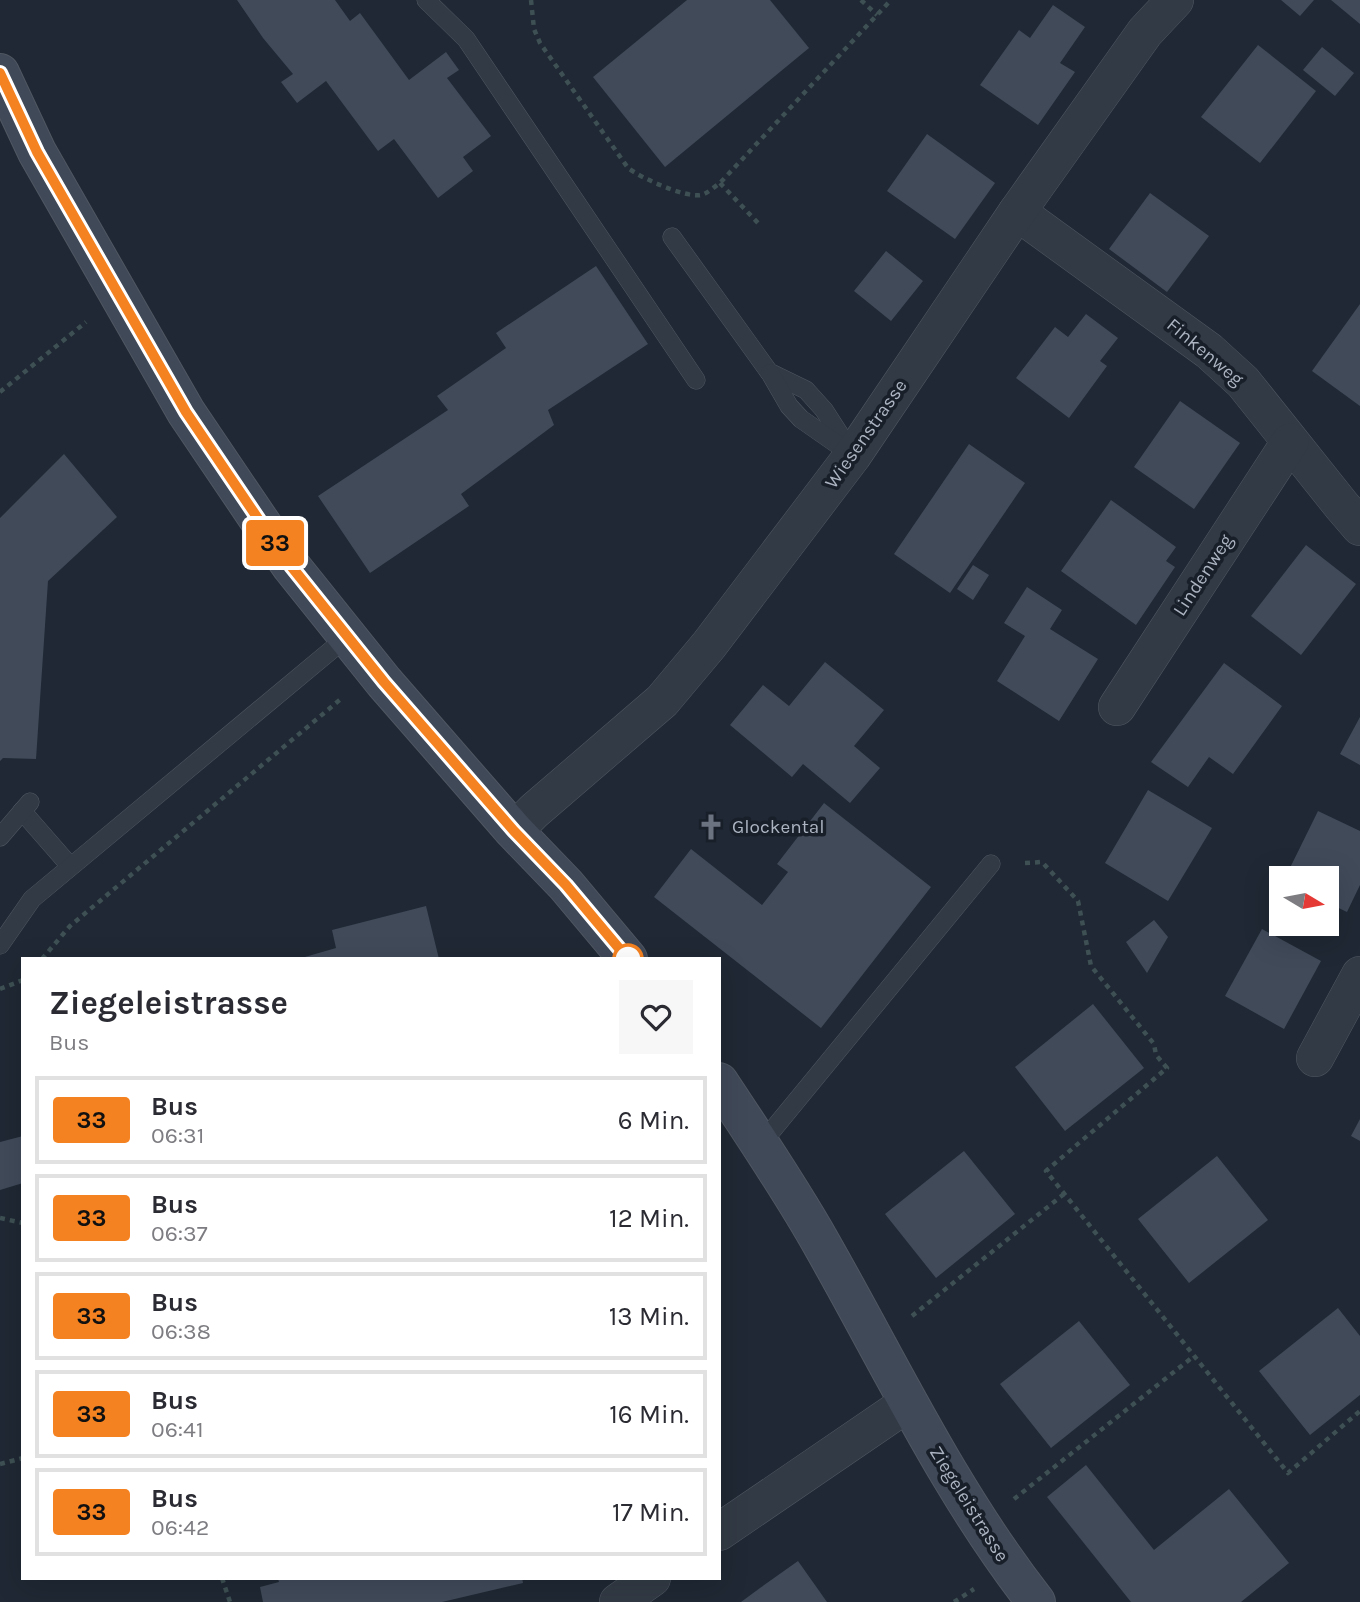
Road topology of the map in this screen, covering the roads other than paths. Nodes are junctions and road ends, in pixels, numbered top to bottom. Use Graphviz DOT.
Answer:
graph roads {
  1 [pos="426,0"];
  2 [pos="1175,0"];
  3 [pos="0,74"];
  4 [pos="1017,212"];
  5 [pos="672,237"];
  6 [pos="696,380"];
  7 [pos="1290,442"];
  8 [pos="853,455"];
  9 [pos="1360,527"];
  10 [pos="347,637"];
  11 [pos="1117,707"];
  12 [pos="514,831"];
  13 [pos="0,837"];
  14 [pos="992,864"];
  15 [pos="71,866"];
  16 [pos="0,945"];
  17 [pos="626,957"];
  18 [pos="1360,975"];
  19 [pos="1315,1058"];
  20 [pos="721,1085"];
  21 [pos="761,1144"];
  22 [pos="908,1403"];
  23 [pos="721,1531"];
  24 [pos="649,1580"];
  25 [pos="618,1602"];
  26 [pos="1036,1602"];
  1 -- 6 [label="lane"];
  2 -- 4 [label="street, Wiesenstrasse"];
  3 -- 10 [label="street"];
  4 -- 7 [label="street, Finkenweg"];
  4 -- 8 [label="street, Wiesenstrasse"];
  5 -- 8 [label="lane"];
  7 -- 9 [label="street, Finkenweg"];
  7 -- 11 [label="street, Lindenweg"];
  8 -- 12 [label="street, Wiesenstrasse"];
  10 -- 12 [label="street"];
  10 -- 15 [label="lane"];
  12 -- 17 [label="street"];
  13 -- 15 [label="lane"];
  14 -- 21 [label="lane"];
  15 -- 16 [label="lane"];
  18 -- 19 [label="street"];
  20 -- 21 [label="street, Ziegeleistrasse"];
  21 -- 22 [label="street, Ziegeleistrasse"];
  22 -- 23 [label="street"];
  22 -- 26 [label="street, Ziegeleistrasse"];
  24 -- 25 [label="street"];
}
